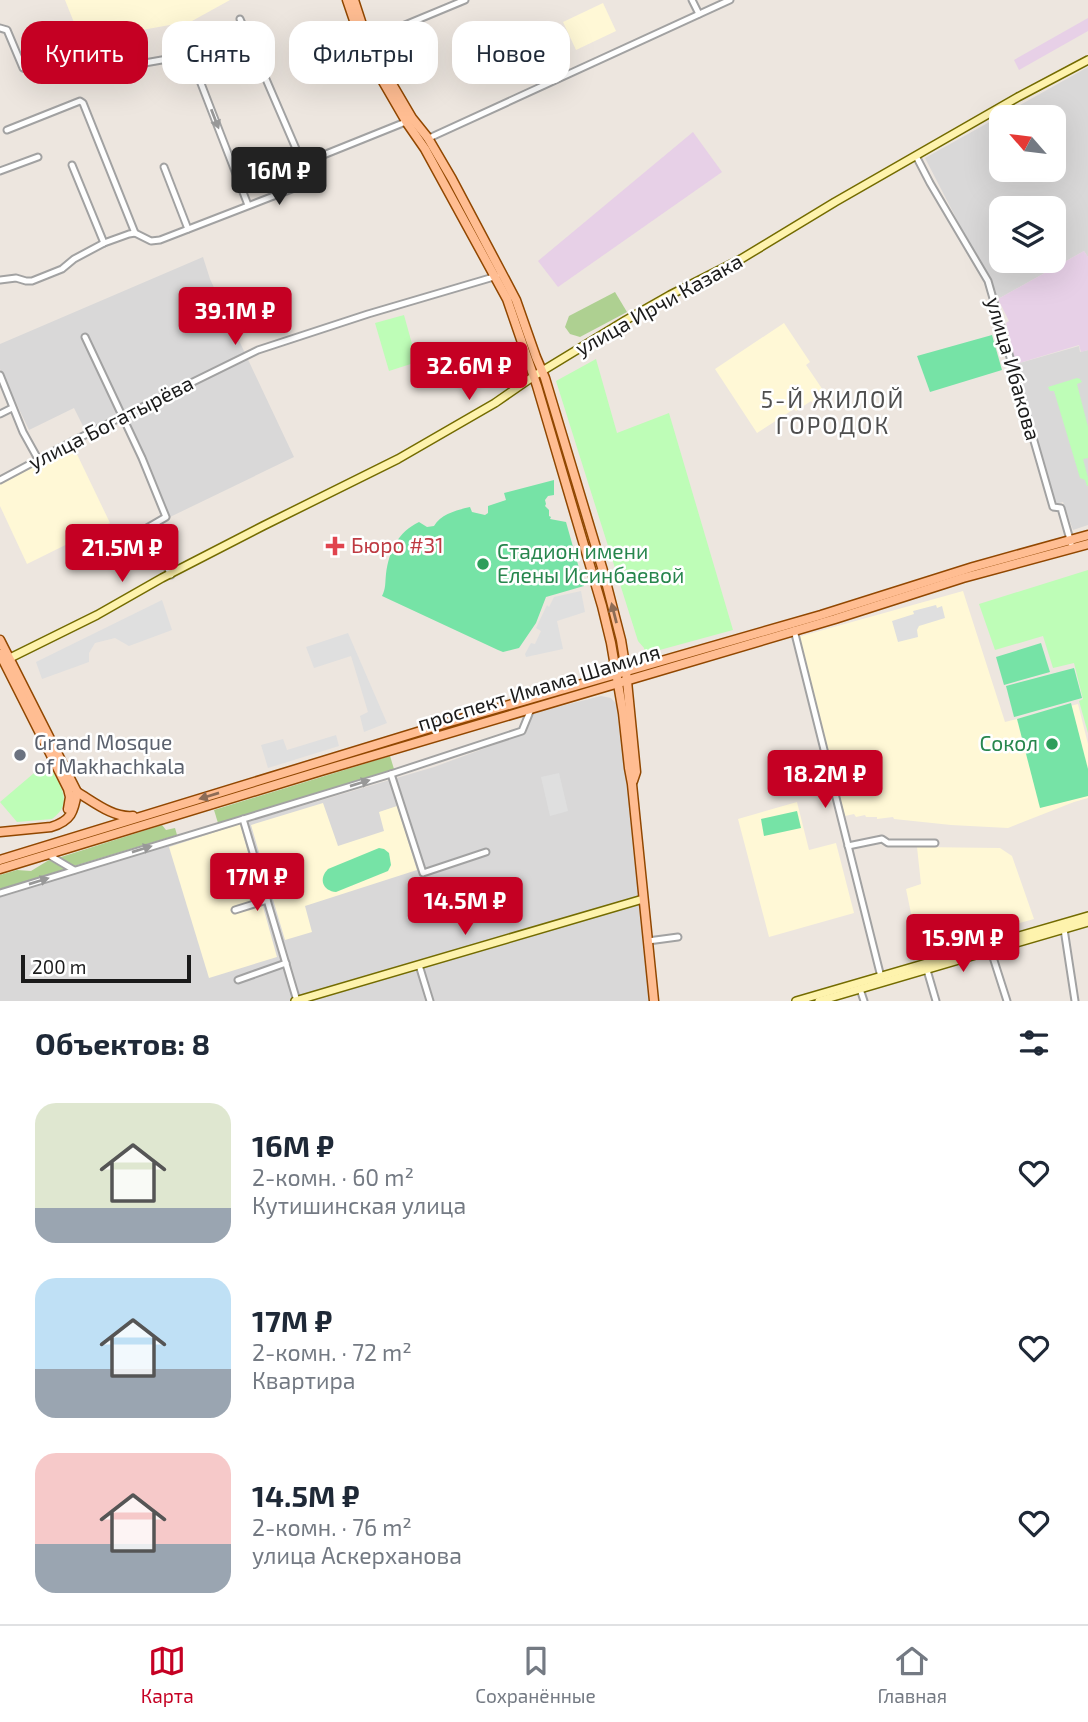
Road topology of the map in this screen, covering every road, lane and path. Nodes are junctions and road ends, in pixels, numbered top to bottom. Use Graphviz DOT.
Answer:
graph roads {
  1 [pos="347,0"];
  2 [pos="354,0"];
  3 [pos="465,0"];
  4 [pos="692,0"];
  5 [pos="730,0"];
  6 [pos="699,14"];
  7 [pos="355,21"];
  8 [pos="359,21"];
  9 [pos="414,21"];
  10 [pos="0,28"];
  11 [pos="162,60"];
  12 [pos="1088,60"];
  13 [pos="201,84"];
  14 [pos="268,84"];
  15 [pos="388,84"];
  16 [pos="410,120"];
  17 [pos="7,130"];
  18 [pos="425,141"];
  19 [pos="916,156"];
  20 [pos="38,157"];
  21 [pos="72,164"];
  22 [pos="300,164"];
  23 [pos="164,167"];
  24 [pos="0,172"];
  25 [pos="248,205"];
  26 [pos="188,229"];
  27 [pos="135,233"];
  28 [pos="104,243"];
  29 [pos="499,275"];
  30 [pos="0,280"];
  31 [pos="86,337"];
  32 [pos="542,371"];
  33 [pos="0,375"];
  34 [pos="534,376"];
  35 [pos="12,408"];
  36 [pos="0,414"];
  37 [pos="121,417"];
  38 [pos="38,459"];
  39 [pos="0,480"];
  40 [pos="1088,536"];
  41 [pos="1088,544"];
  42 [pos="1072,545"];
  43 [pos="962,574"];
  44 [pos="171,575"];
  45 [pos="794,630"];
  46 [pos="0,640"];
  47 [pos="4,658"];
  48 [pos="622,677"];
  49 [pos="531,709"];
  50 [pos="391,774"];
  51 [pos="77,792"];
  52 [pos="150,814"];
  53 [pos="243,819"];
  54 [pos="0,830"];
  55 [pos="934,843"];
  56 [pos="848,846"];
  57 [pos="486,852"];
  58 [pos="47,854"];
  59 [pos="0,860"];
  60 [pos="0,869"];
  61 [pos="76,869"];
  62 [pos="0,892"];
  63 [pos="643,899"];
  64 [pos="267,900"];
  65 [pos="235,910"];
  66 [pos="1088,916"];
  67 [pos="1088,922"];
  68 [pos="1064,929"];
  69 [pos="678,937"];
  70 [pos="648,941"];
  71 [pos="991,951"];
  72 [pos="286,963"];
  73 [pos="419,965"];
  74 [pos="927,970"];
  75 [pos="881,979"];
  76 [pos="237,980"];
  77 [pos="860,989"];
  78 [pos="296,1001"];
  79 [pos="430,1001"];
  80 [pos="654,1001"];
  81 [pos="796,1001"];
  82 [pos="819,1001"];
  83 [pos="864,1001"];
  84 [pos="936,1001"];
  85 [pos="1007,1001"];
  86 [pos="1075,1001"];
  1 -- 7 [label="main road"];
  2 -- 8 [label="main road"];
  3 -- 9 [label="street"];
  4 -- 6 [label="street"];
  5 -- 6 [label="street"];
  6 -- 18 [label="street"];
  10 -- 11 [label="street"];
  12 -- 19 [label="main road, улица Ирчи Казака"];
  13 -- 25 [label="street, one-way"];
  14 -- 22 [label="street"];
  15 -- 16 [label="main road"];
  16 -- 18 [label="main road"];
  16 -- 22 [label="street"];
  17 -- 27 [label="street"];
  18 -- 29 [label="main road"];
  19 -- 32 [label="main road, улица Ирчи Казака"];
  19 -- 42 [label="street, улица Ибакова"];
  20 -- 24 [label="street"];
  21 -- 28 [label="street"];
  22 -- 25 [label="street"];
  23 -- 26 [label="street"];
  25 -- 26 [label="street"];
  26 -- 27 [label="street"];
  27 -- 28 [label="street"];
  28 -- 30 [label="street"];
  29 -- 32 [label="main road"];
  29 -- 34 [label="main road"];
  29 -- 37 [label="street, улица Богатырёва"];
  31 -- 37 [label="street"];
  32 -- 34 [label="main road, улица Ирчи Казака"];
  48 -- 32 [label="main road, one-way"];
  33 -- 35 [label="street"];
  34 -- 44 [label="main road, улица Ирчи Казака"];
  34 -- 48 [label="main road"];
  35 -- 36 [label="street"];
  35 -- 38 [label="street"];
  37 -- 38 [label="street, улица Богатырёва"];
  37 -- 44 [label="street"];
  38 -- 39 [label="street, улица Богатырёва"];
  40 -- 42 [label="main road, проспект Имама Шамиля"];
  41 -- 42 [label="main road, проспект Имама Шамиля"];
  42 -- 43 [label="main road, проспект Имама Шамиля"];
  43 -- 45 [label="main road, проспект Имама Шамиля"];
  43 -- 48 [label="main road, проспект Имама Шамиля"];
  44 -- 47 [label="main road, улица Ирчи Казака"];
  45 -- 48 [label="main road, проспект Имама Шамиля"];
  45 -- 56 [label="street"];
  46 -- 47 [label="main road"];
  47 -- 51 [label="main road"];
  47 -- 54 [label="main road"];
  48 -- 49 [label="main road, проспект Имама Шамиля"];
  48 -- 52 [label="main road, проспект Имама Шамиля, one-way"];
  48 -- 63 [label="main road"];
  49 -- 50 [label="street"];
  49 -- 58 [label="main road, проспект Имама Шамиля"];
  53 -- 50 [label="street, one-way"];
  50 -- 57 [label="street"];
  51 -- 52 [label="main road"];
  51 -- 54 [label="main road"];
  52 -- 59 [label="main road, проспект Имама Шамиля"];
  61 -- 53 [label="street, one-way"];
  53 -- 64 [label="street"];
  55 -- 56 [label="street"];
  56 -- 75 [label="street"];
  58 -- 60 [label="main road, проспект Имама Шамиля"];
  58 -- 61 [label="street"];
  62 -- 61 [label="street, one-way"];
  63 -- 70 [label="main road"];
  63 -- 73 [label="main road"];
  64 -- 65 [label="street"];
  64 -- 72 [label="street"];
  66 -- 75 [label="main road"];
  67 -- 68 [label="main road"];
  68 -- 71 [label="main road"];
  68 -- 86 [label="street"];
  69 -- 70 [label="street"];
  70 -- 80 [label="main road"];
  71 -- 74 [label="main road"];
  71 -- 85 [label="street"];
  72 -- 76 [label="street"];
  72 -- 78 [label="street"];
  73 -- 78 [label="main road"];
  73 -- 79 [label="street"];
  74 -- 75 [label="main road"];
  74 -- 84 [label="street"];
  75 -- 77 [label="main road"];
  75 -- 81 [label="main road"];
  77 -- 82 [label="main road"];
  77 -- 83 [label="street"];
}
